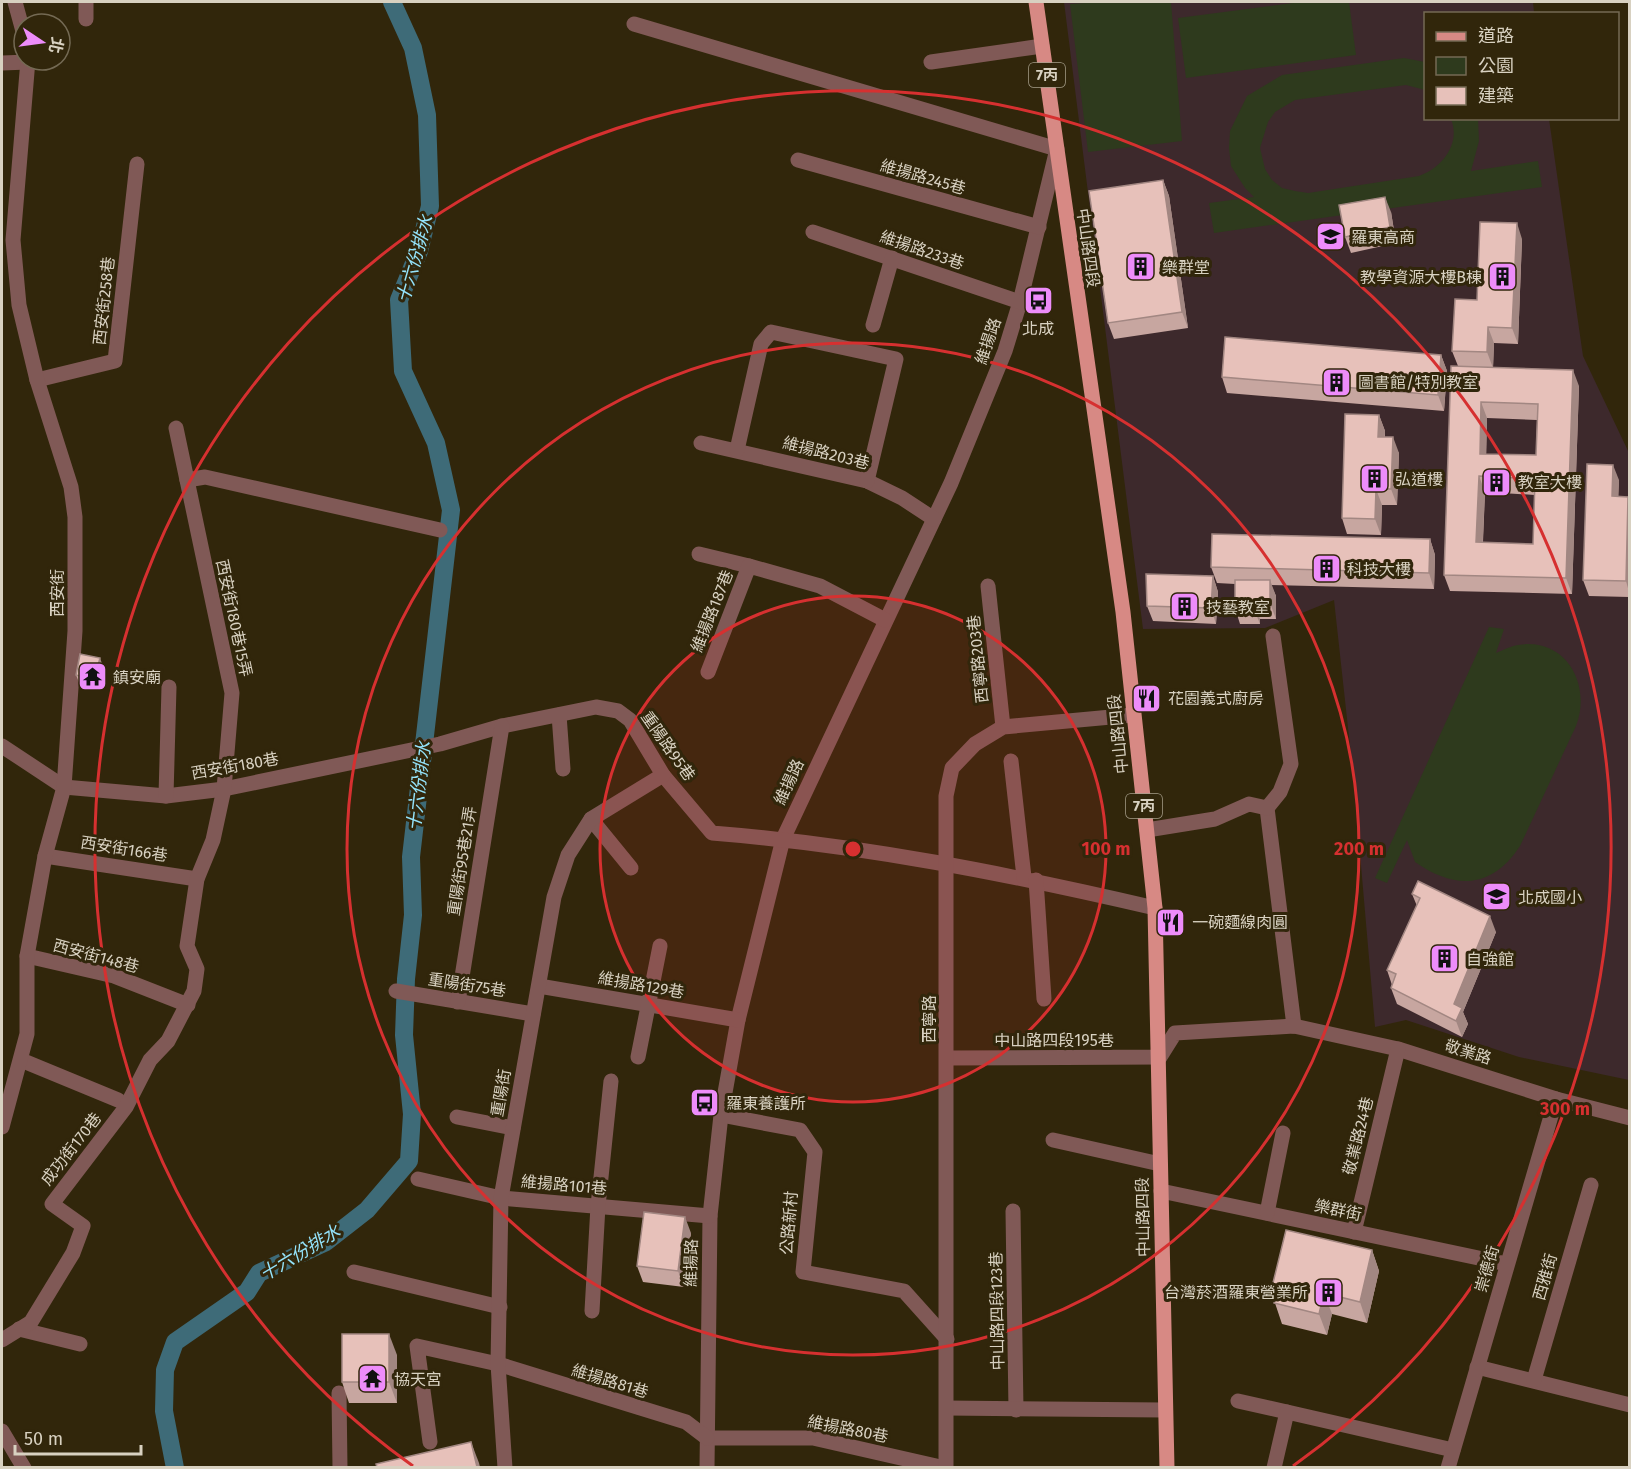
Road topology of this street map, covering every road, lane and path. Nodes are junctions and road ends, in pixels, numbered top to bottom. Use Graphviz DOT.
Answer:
graph roads {
  1 [pos="86,2"];
  2 [pos="1036,2"];
  3 [pos="86,19"];
  4 [pos="634,24"];
  5 [pos="1042,46"];
  6 [pos="931,62"];
  7 [pos="27,72"];
  8 [pos="1057,149"];
  9 [pos="798,160"];
  10 [pos="137,164"];
  11 [pos="1039,227"];
  12 [pos="813,232"];
  13 [pos="892,258"];
  14 [pos="1020,302"];
  15 [pos="873,325"];
  16 [pos="37,380"];
  17 [pos="176,428"];
  18 [pos="701,443"];
  19 [pos="737,450"];
  20 [pos="187,480"];
  21 [pos="867,481"];
  22 [pos="934,519"];
  23 [pos="440,530"];
  24 [pos="699,554"];
  25 [pos="749,566"];
  26 [pos="988,586"];
  27 [pos="885,620"];
  28 [pos="1273,636"];
  29 [pos="708,672"];
  30 [pos="169,687"];
  31 [pos="559,715"];
  32 [pos="1133,715"];
  33 [pos="502,726"];
  34 [pos="1003,728"];
  35 [pos="440,744"];
  36 [pos="2,746"];
  37 [pos="1011,761"];
  38 [pos="562,769"];
  39 [pos="663,775"];
  40 [pos="64,787"];
  41 [pos="224,789"];
  42 [pos="166,796"];
  43 [pos="1267,808"];
  44 [pos="591,819"];
  45 [pos="1147,830"];
  46 [pos="783,839"];
  47 [pos="45,856"];
  48 [pos="948,864"];
  49 [pos="631,868"];
  50 [pos="1030,878"];
  51 [pos="197,879"];
  52 [pos="1155,908"];
  53 [pos="660,946"];
  54 [pos="27,956"];
  55 [pos="538,986"];
  56 [pos="194,991"];
  57 [pos="396,991"];
  58 [pos="1044,999"];
  59 [pos="458,1002"];
  60 [pos="188,1005"];
  61 [pos="649,1005"];
  62 [pos="533,1014"];
  63 [pos="738,1020"];
  64 [pos="1294,1026"];
  65 [pos="1398,1049"];
  66 [pos="639,1057"];
  67 [pos="1160,1057"];
  68 [pos="947,1058"];
  69 [pos="21,1060"];
  70 [pos="611,1081"];
  71 [pos="1556,1099"];
  72 [pos="118,1100"];
  73 [pos="721,1115"];
  74 [pos="457,1117"];
  75 [pos="1629,1118"];
  76 [pos="2,1127"];
  77 [pos="513,1128"];
  78 [pos="1283,1133"];
  79 [pos="1053,1140"];
  80 [pos="1160,1164"];
  81 [pos="418,1179"];
  82 [pos="1591,1185"];
  83 [pos="1161,1191"];
  84 [pos="501,1198"];
  85 [pos="598,1206"];
  86 [pos="1013,1211"];
  87 [pos="1267,1213"];
  88 [pos="710,1216"];
  89 [pos="1353,1232"];
  90 [pos="1508,1264"];
  91 [pos="354,1272"];
  92 [pos="500,1307"];
  93 [pos="592,1311"];
  94 [pos="19,1329"];
  95 [pos="947,1339"];
  96 [pos="2,1340"];
  97 [pos="80,1344"];
  98 [pos="498,1364"];
  99 [pos="1478,1367"];
  100 [pos="1534,1380"];
  101 [pos="339,1393"];
  102 [pos="1238,1401"];
  103 [pos="1629,1405"];
  104 [pos="947,1408"];
  105 [pos="1016,1410"];
  106 [pos="1164,1410"];
  107 [pos="1287,1412"];
  108 [pos="2,1431"];
  109 [pos="707,1438"];
  110 [pos="430,1442"];
  111 [pos="1453,1450"];
  112 [pos="24,1467"];
  113 [pos="340,1467"];
  114 [pos="505,1467"];
  115 [pos="707,1467"];
  116 [pos="946,1467"];
  117 [pos="1167,1467"];
  118 [pos="1274,1467"];
  119 [pos="1448,1467"];
  1 -- 3 [label="street"];
  2 -- 5 [label="main road, 中山路四段 / 7丙"];
  4 -- 8 [label="street"];
  5 -- 6 [label="street"];
  5 -- 8 [label="main road, 中山路四段 / 7丙"];
  7 -- 16 [label="street, 西安街"];
  8 -- 11 [label="street, 維揚路"];
  8 -- 32 [label="main road, 中山路四段 / 7丙"];
  9 -- 11 [label="street, 維揚路245巷"];
  10 -- 16 [label="street, 西安街258巷"];
  11 -- 14 [label="street, 維揚路"];
  12 -- 13 [label="street, 維揚路233巷"];
  13 -- 14 [label="street, 維揚路233巷"];
  13 -- 15 [label="street"];
  14 -- 22 [label="street, 維揚路"];
  16 -- 40 [label="street, 西安街"];
  17 -- 20 [label="street, 西安街180巷15弄"];
  18 -- 19 [label="street, 維揚路203巷"];
  19 -- 21 [label="street, 維揚路203巷"];
  19 -- 21 [label="street"];
  20 -- 23 [label="street"];
  20 -- 41 [label="street, 西安街180巷15弄"];
  21 -- 22 [label="street, 維揚路203巷"];
  22 -- 27 [label="street, 維揚路"];
  24 -- 25 [label="street"];
  25 -- 27 [label="street, 維揚路187巷"];
  25 -- 29 [label="street, 維揚路187巷"];
  26 -- 34 [label="street, 西寧路203巷"];
  27 -- 46 [label="street, 維揚路"];
  28 -- 43 [label="street"];
  30 -- 42 [label="street"];
  31 -- 33 [label="street, 重陽路95巷"];
  31 -- 38 [label="street"];
  31 -- 39 [label="street, 重陽路95巷"];
  32 -- 34 [label="street, 西寧路"];
  32 -- 45 [label="main road, 中山路四段 / 7丙"];
  33 -- 35 [label="street, 重陽路95巷"];
  33 -- 59 [label="street, 重陽街95巷21弄"];
  34 -- 48 [label="street, 西寧路"];
  35 -- 41 [label="street, 西安街180巷"];
  36 -- 40 [label="street"];
  37 -- 50 [label="street"];
  39 -- 44 [label="street, 重陽街"];
  39 -- 46 [label="street, 重陽路95巷"];
  40 -- 42 [label="street, 西安街180巷"];
  40 -- 47 [label="street, 西安街"];
  41 -- 42 [label="street, 西安街180巷"];
  41 -- 51 [label="street, 西安街180巷15弄"];
  43 -- 45 [label="street"];
  43 -- 64 [label="street"];
  44 -- 49 [label="street"];
  44 -- 55 [label="street, 重陽街"];
  45 -- 52 [label="main road, 中山路四段 / 7丙"];
  46 -- 48 [label="street, 重陽路95巷"];
  46 -- 63 [label="street, 維揚路"];
  47 -- 51 [label="street, 西安街166巷"];
  47 -- 54 [label="street, 西安街"];
  48 -- 50 [label="street, 重陽路95巷"];
  48 -- 68 [label="street, 西寧路"];
  50 -- 52 [label="street, 重陽路95巷"];
  50 -- 58 [label="street"];
  51 -- 56 [label="street, 西安街180巷15弄"];
  52 -- 67 [label="main road, 中山路四段 / 7丙"];
  53 -- 61 [label="street"];
  54 -- 60 [label="street, 西安街148巷"];
  54 -- 69 [label="street, 西安街"];
  55 -- 61 [label="street, 維揚路129巷"];
  55 -- 62 [label="street, 重陽街"];
  56 -- 60 [label="street, 成功街170巷"];
  57 -- 59 [label="street, 重陽街75巷"];
  59 -- 62 [label="street, 重陽街75巷"];
  60 -- 94 [label="street, 成功街170巷"];
  61 -- 63 [label="street, 維揚路129巷"];
  61 -- 66 [label="street"];
  62 -- 77 [label="street, 重陽街"];
  63 -- 73 [label="street, 維揚路"];
  64 -- 65 [label="street, 敬業路"];
  64 -- 67 [label="street, 敬業路"];
  65 -- 71 [label="street, 敬業路"];
  65 -- 89 [label="street, 敬業路24巷"];
  67 -- 68 [label="street, 中山路四段195巷"];
  67 -- 80 [label="main road, 中山路四段 / 7丙"];
  68 -- 95 [label="street, 西寧路"];
  69 -- 72 [label="street"];
  69 -- 76 [label="street, 西安街"];
  70 -- 85 [label="street"];
  71 -- 75 [label="street, 敬業路"];
  71 -- 90 [label="street, 崇德街"];
  73 -- 88 [label="street, 維揚路"];
  73 -- 95 [label="street, 公路新村"];
  74 -- 77 [label="street"];
  77 -- 84 [label="street, 重陽街"];
  78 -- 87 [label="street"];
  79 -- 80 [label="street"];
  80 -- 83 [label="main road, 中山路四段 / 7丙"];
  81 -- 84 [label="street, 維揚路101巷"];
  82 -- 100 [label="street, 西雅街"];
  83 -- 87 [label="street, 樂群街"];
  83 -- 106 [label="main road, 中山路四段 / 7丙"];
  84 -- 85 [label="street, 維揚路101巷"];
  84 -- 92 [label="street, 重陽街"];
  85 -- 88 [label="street, 維揚路101巷"];
  85 -- 93 [label="street"];
  86 -- 105 [label="street, 中山路四段123巷"];
  87 -- 89 [label="street, 樂群街"];
  88 -- 109 [label="street, 維揚路"];
  89 -- 90 [label="street, 樂群街"];
  90 -- 99 [label="street, 崇德街"];
  91 -- 92 [label="street"];
  92 -- 98 [label="street, 重陽街"];
  94 -- 96 [label="street, 成功街170巷"];
  94 -- 97 [label="street"];
  95 -- 104 [label="street, 西寧路"];
  98 -- 109 [label="street, 維揚路81巷"];
  98 -- 110 [label="street, 維揚路81巷"];
  98 -- 114 [label="street, 重陽街"];
  99 -- 100 [label="street"];
  99 -- 111 [label="street, 崇德街"];
  100 -- 103 [label="street"];
  101 -- 113 [label="street"];
  102 -- 107 [label="street"];
  104 -- 105 [label="street"];
  104 -- 116 [label="street, 西寧路"];
  105 -- 106 [label="street"];
  106 -- 117 [label="main road, 中山路四段 / 7丙"];
  107 -- 111 [label="street"];
  107 -- 118 [label="street"];
  108 -- 112 [label="street"];
  109 -- 115 [label="street, 維揚路"];
  109 -- 116 [label="street, 維揚路80巷"];
  111 -- 119 [label="street, 崇德街"];
}
